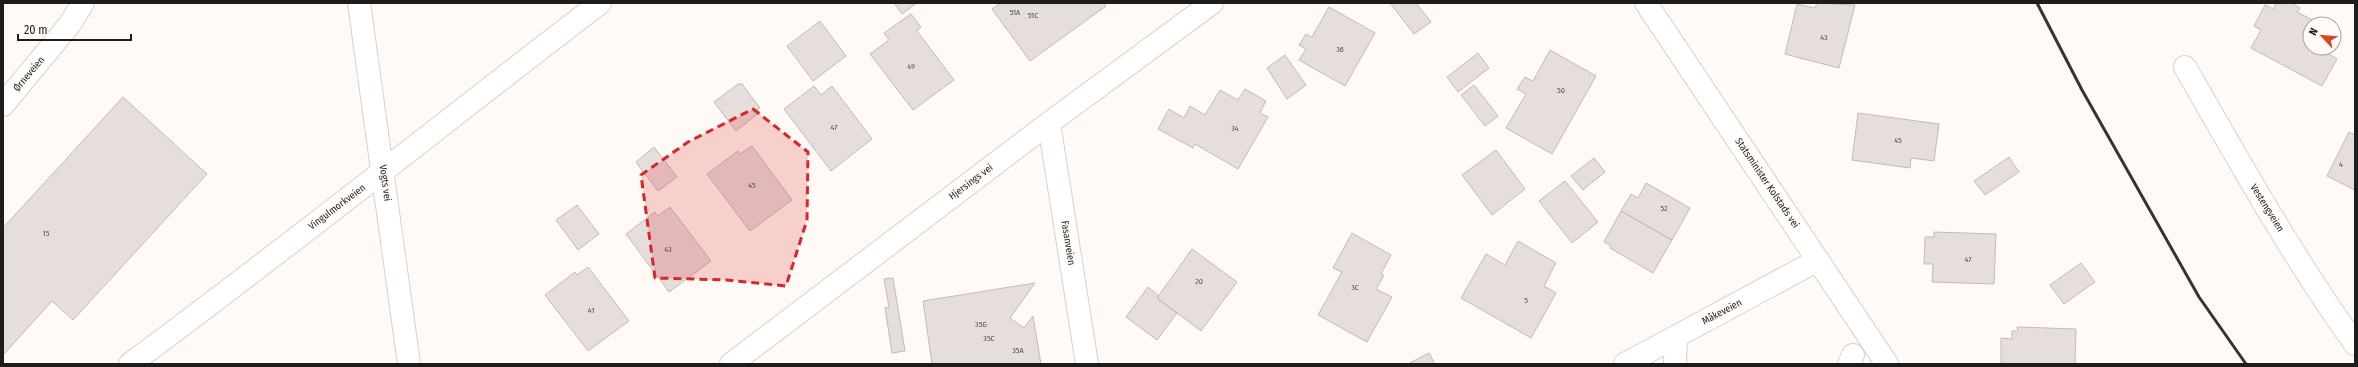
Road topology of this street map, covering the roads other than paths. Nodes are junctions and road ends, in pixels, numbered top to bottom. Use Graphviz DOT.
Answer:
graph roads {
  1 [pos="83,3"];
  2 [pos="359,3"];
  3 [pos="600,3"];
  4 [pos="1212,3"];
  5 [pos="1646,3"];
  6 [pos="2185,67"];
  7 [pos="3,105"];
  8 [pos="1049,123"];
  9 [pos="383,172"];
  10 [pos="1818,260"];
  11 [pos="1676,337"];
  12 [pos="2355,344"];
  13 [pos="132,363"];
  14 [pos="409,364"];
  15 [pos="731,364"];
  16 [pos="1087,364"];
  17 [pos="1625,364"];
  18 [pos="1675,364"];
  19 [pos="1887,364"];
  1 -- 7 [label="street, Ørneveien"];
  2 -- 9 [label="street, Vogts vei"];
  3 -- 9 [label="street, Vingulmorkveien"];
  4 -- 8 [label="street, Hjersings vei"];
  5 -- 10 [label="street, Statsminister Kolstads vei"];
  6 -- 12 [label="street, Vestengveien"];
  8 -- 15 [label="street, Hjersings vei"];
  8 -- 16 [label="street, Fasanveien"];
  9 -- 13 [label="street, Vingulmorkveien"];
  9 -- 14 [label="street, Vogts vei"];
  10 -- 11 [label="street, Måkeveien"];
  10 -- 19 [label="street, Statsminister Kolstads vei"];
  11 -- 17 [label="street, Måkeveien"];
  11 -- 18 [label="street"];
}
